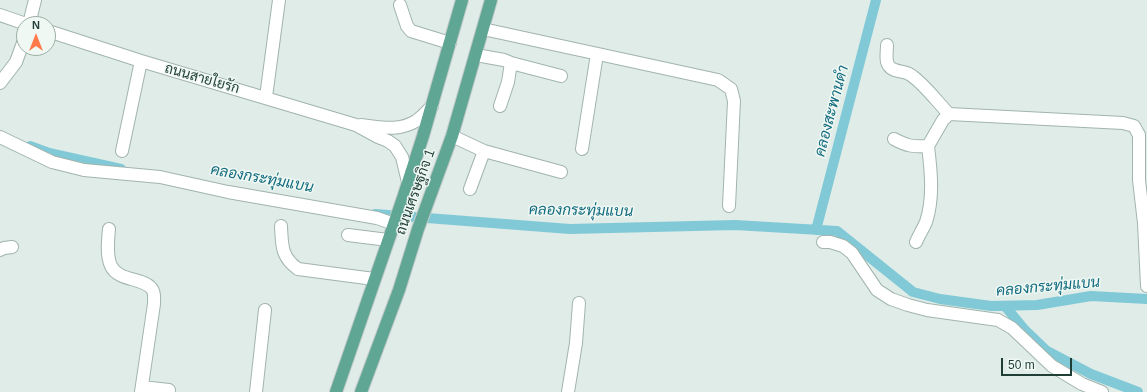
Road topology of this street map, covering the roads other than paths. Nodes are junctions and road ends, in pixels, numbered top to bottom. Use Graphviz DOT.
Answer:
graph roads {
  1 [pos="35,0"];
  2 [pos="279,0"];
  3 [pos="462,0"];
  4 [pos="491,0"];
  5 [pos="400,4"];
  6 [pos="0,15"];
  7 [pos="31,16"];
  8 [pos="16,21"];
  9 [pos="483,29"];
  10 [pos="56,34"];
  11 [pos="450,43"];
  12 [pos="887,45"];
  13 [pos="597,54"];
  14 [pos="476,55"];
  15 [pos="18,56"];
  16 [pos="141,61"];
  17 [pos="511,63"];
  18 [pos="561,76"];
  19 [pos="0,83"];
  20 [pos="266,97"];
  21 [pos="432,106"];
  22 [pos="500,106"];
  23 [pos="949,114"];
  24 [pos="356,125"];
  25 [pos="452,136"];
  26 [pos="0,137"];
  27 [pos="894,138"];
  28 [pos="928,146"];
  29 [pos="582,149"];
  30 [pos="122,151"];
  31 [pos="484,151"];
  32 [pos="562,172"];
  33 [pos="408,182"];
  34 [pos="470,189"];
  35 [pos="729,206"];
  36 [pos="394,222"];
  37 [pos="281,226"];
  38 [pos="109,229"];
  39 [pos="348,235"];
  40 [pos="388,240"];
  41 [pos="823,242"];
  42 [pos="916,242"];
  43 [pos="374,279"];
  44 [pos="1147,286"];
  45 [pos="579,303"];
  46 [pos="266,310"];
  47 [pos="141,389"];
  48 [pos="169,390"];
  49 [pos="256,392"];
  50 [pos="336,392"];
  51 [pos="361,392"];
  52 [pos="568,392"];
  53 [pos="1102,392"];
  1 -- 7 [label="street"];
  2 -- 20 [label="street"];
  3 -- 11 [label="main road, ถนนเศรษฐกิจ 1"];
  4 -- 9 [label="main road, ถนนเศรษฐกิจ 1"];
  5 -- 11 [label="street"];
  6 -- 8 [label="street"];
  9 -- 13 [label="street"];
  9 -- 14 [label="main road, ถนนเศรษฐกิจ 1"];
  10 -- 16 [label="street, ถนนสายใยรัก"];
  11 -- 21 [label="main road, ถนนเศรษฐกิจ 1"];
  12 -- 23 [label="street"];
  13 -- 29 [label="street"];
  13 -- 35 [label="street"];
  14 -- 17 [label="street"];
  14 -- 25 [label="main road, ถนนเศรษฐกิจ 1"];
  15 -- 19 [label="street"];
  16 -- 20 [label="street, ถนนสายใยรัก"];
  16 -- 30 [label="street"];
  17 -- 18 [label="street"];
  17 -- 22 [label="street"];
  20 -- 24 [label="street, ถนนสายใยรัก"];
  21 -- 24 [label="street, ถนนสายใยรัก"];
  21 -- 33 [label="main road, ถนนเศรษฐกิจ 1"];
  23 -- 28 [label="street"];
  23 -- 44 [label="street"];
  24 -- 33 [label="street, ถนนสายใยรัก"];
  25 -- 31 [label="street"];
  25 -- 51 [label="main road, ถนนเศรษฐกิจ 1"];
  26 -- 36 [label="street"];
  27 -- 28 [label="street"];
  28 -- 42 [label="street"];
  31 -- 32 [label="street"];
  31 -- 34 [label="street"];
  33 -- 36 [label="main road, ถนนเศรษฐกิจ 1"];
  36 -- 40 [label="main road, ถนนเศรษฐกิจ 1"];
  37 -- 43 [label="street"];
  38 -- 47 [label="street"];
  39 -- 40 [label="street"];
  40 -- 43 [label="main road, ถนนเศรษฐกิจ 1"];
  41 -- 53 [label="street"];
  43 -- 50 [label="main road, ถนนเศรษฐกิจ 1"];
  45 -- 52 [label="street"];
  46 -- 49 [label="street"];
  47 -- 48 [label="street"];
}
